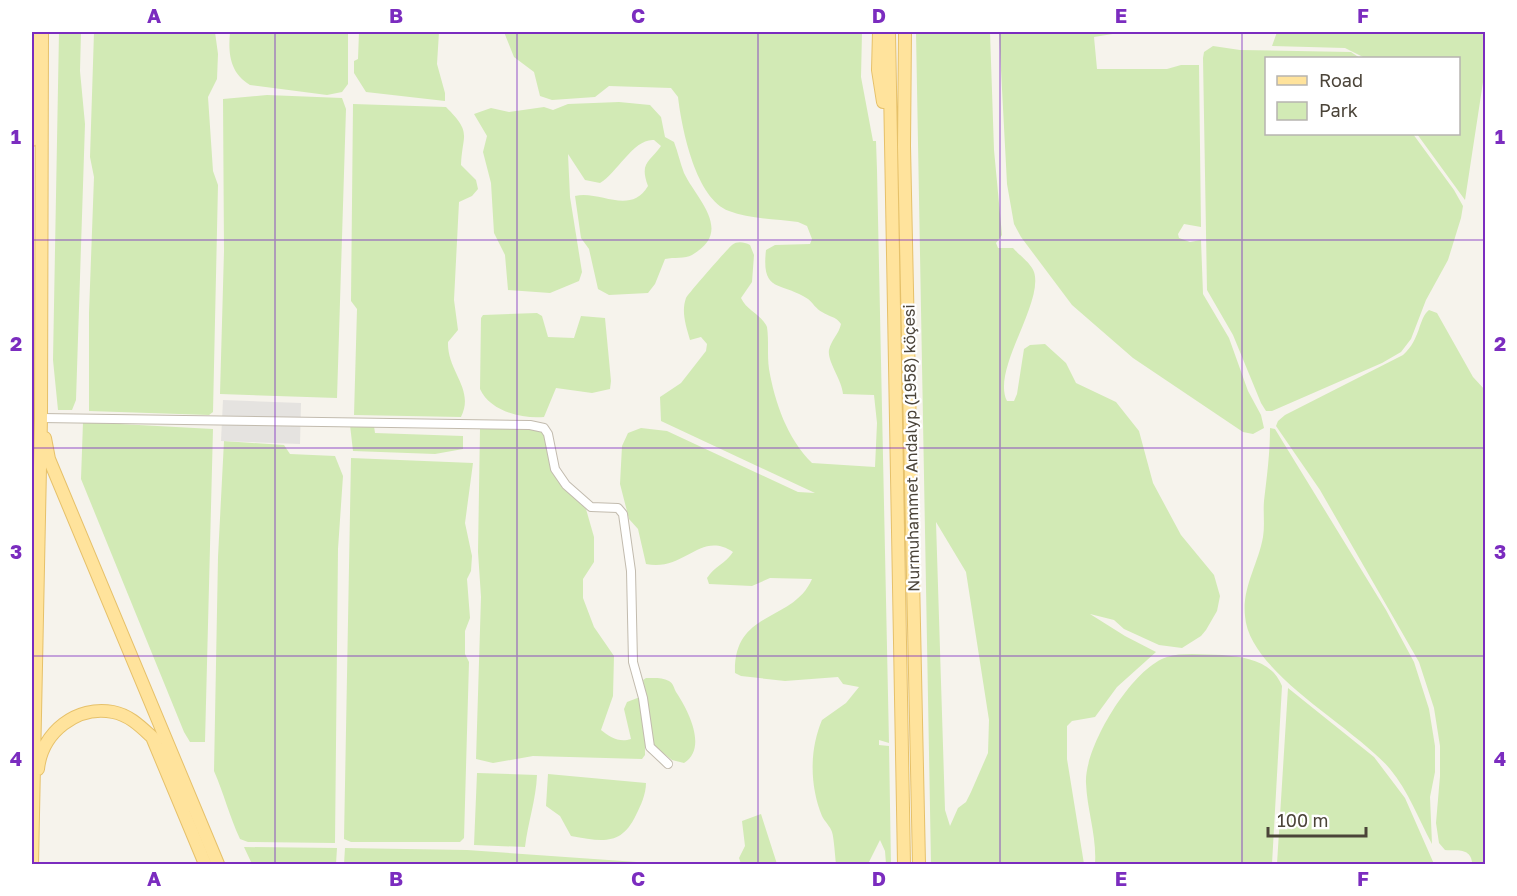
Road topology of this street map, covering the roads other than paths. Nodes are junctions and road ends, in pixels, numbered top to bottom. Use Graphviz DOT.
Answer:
graph roads {
  1 [pos="34,32"];
  2 [pos="42,32"];
  3 [pos="879,32"];
  4 [pos="889,32"];
  5 [pos="905,32"];
  6 [pos="32,140"];
  7 [pos="890,147"];
  8 [pos="41,418"];
  9 [pos="668,764"];
  10 [pos="32,842"];
  11 [pos="32,864"];
  12 [pos="205,864"];
  13 [pos="219,864"];
  14 [pos="904,864"];
  15 [pos="919,864"];
  1 -- 6 [label="main road"];
  2 -- 8 [label="main road"];
  3 -- 7 [label="main road"];
  4 -- 7 [label="main road, Nurmuhammet Andalyp (1958) köçesi"];
  5 -- 15 [label="main road, Nurmuhammet Andalyp (1958) köçesi"];
  7 -- 14 [label="main road, Nurmuhammet Andalyp (1958) köçesi"];
  8 -- 9 [label="street"];
  8 -- 10 [label="main road"];
  8 -- 13 [label="main road"];
  10 -- 11 [label="main road"];
  10 -- 12 [label="main road"];
}
